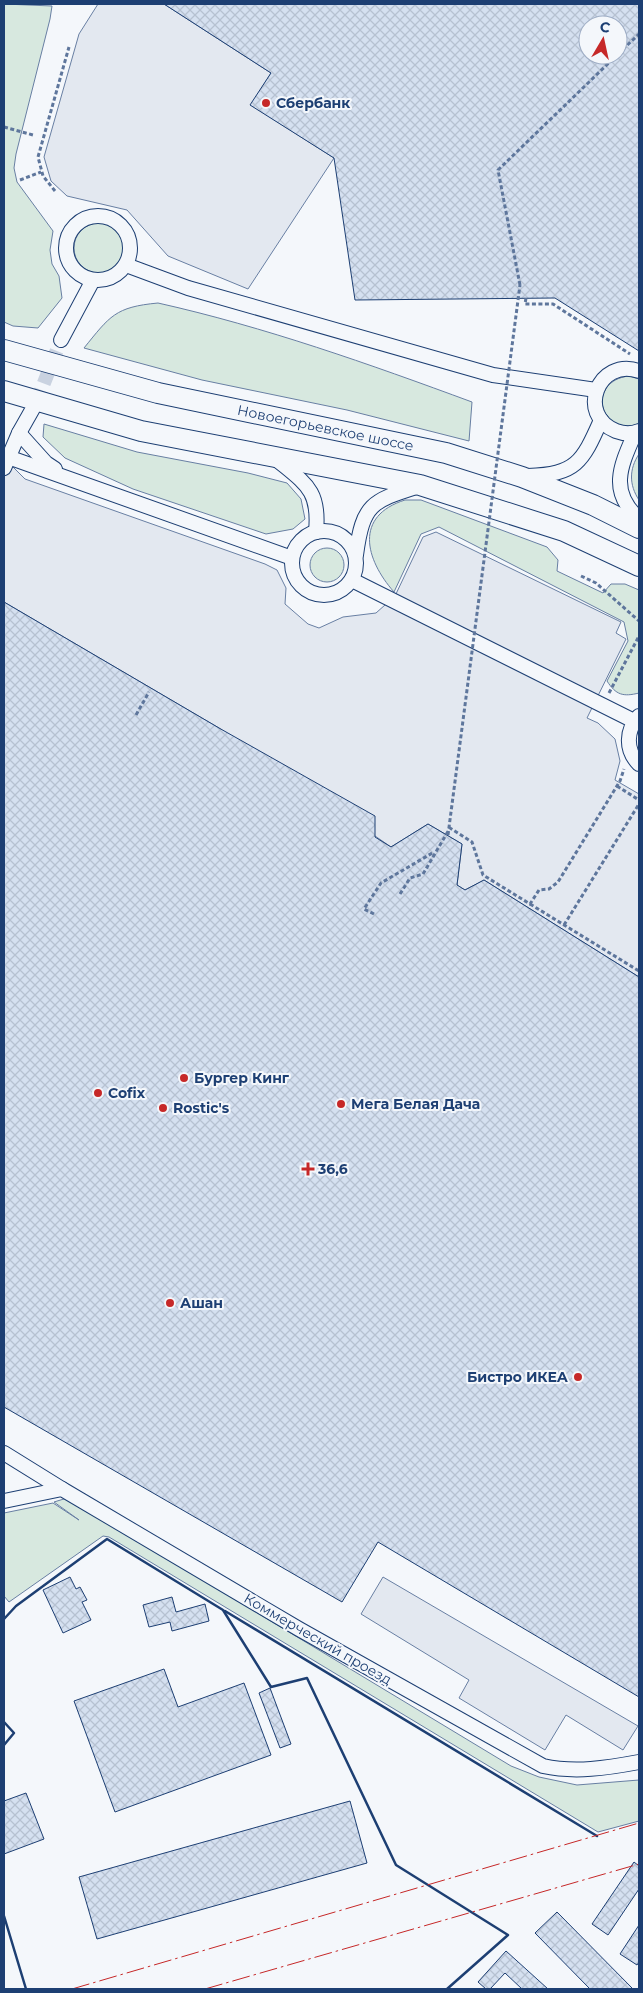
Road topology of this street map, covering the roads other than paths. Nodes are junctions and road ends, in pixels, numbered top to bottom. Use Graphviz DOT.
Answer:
graph roads {
  1 [pos="126,265"];
  2 [pos="93,280"];
  3 [pos="61,340"];
  4 [pos="7,350"];
  5 [pos="639,371"];
  6 [pos="596,390"];
  7 [pos="4,391"];
  8 [pos="36,403"];
  9 [pos="601,420"];
  10 [pos="637,432"];
  11 [pos="19,433"];
  12 [pos="276,459"];
  13 [pos="6,462"];
  14 [pos="64,475"];
  15 [pos="522,476"];
  16 [pos="420,485"];
  17 [pos="639,519"];
  18 [pos="639,528"];
  19 [pos="316,532"];
  20 [pos="356,554"];
  21 [pos="292,558"];
  22 [pos="639,566"];
  23 [pos="352,580"];
  24 [pos="636,718"];
  25 [pos="639,764"];
  26 [pos="4,1453"];
  27 [pos="62,1489"];
  28 [pos="4,1501"];
  29 [pos="639,1762"];
  1 -- 2 [label="street"];
  1 -- 2 [label="street"];
  1 -- 6 [label="street"];
  2 -- 3 [label="street"];
  4 -- 15 [label="main road, Новоегорьевское шоссе"];
  5 -- 6 [label="street"];
  6 -- 9 [label="street"];
  7 -- 12 [label="main road"];
  8 -- 11 [label="street"];
  9 -- 10 [label="street"];
  9 -- 15 [label="street"];
  10 -- 17 [label="street"];
  11 -- 13 [label="street"];
  11 -- 14 [label="street"];
  12 -- 16 [label="main road"];
  12 -- 19 [label="street"];
  13 -- 14 [label="street"];
  14 -- 21 [label="street"];
  15 -- 18 [label="main road, Новоегорьевское шоссе"];
  16 -- 20 [label="street"];
  16 -- 22 [label="main road"];
  19 -- 20 [label="street"];
  19 -- 21 [label="street"];
  20 -- 23 [label="street"];
  21 -- 23 [label="street"];
  23 -- 24 [label="street"];
  24 -- 25 [label="street"];
  26 -- 27 [label="street, Коммерческий проезд"];
  27 -- 28 [label="street"];
  27 -- 29 [label="street, Коммерческий проезд"];
}
